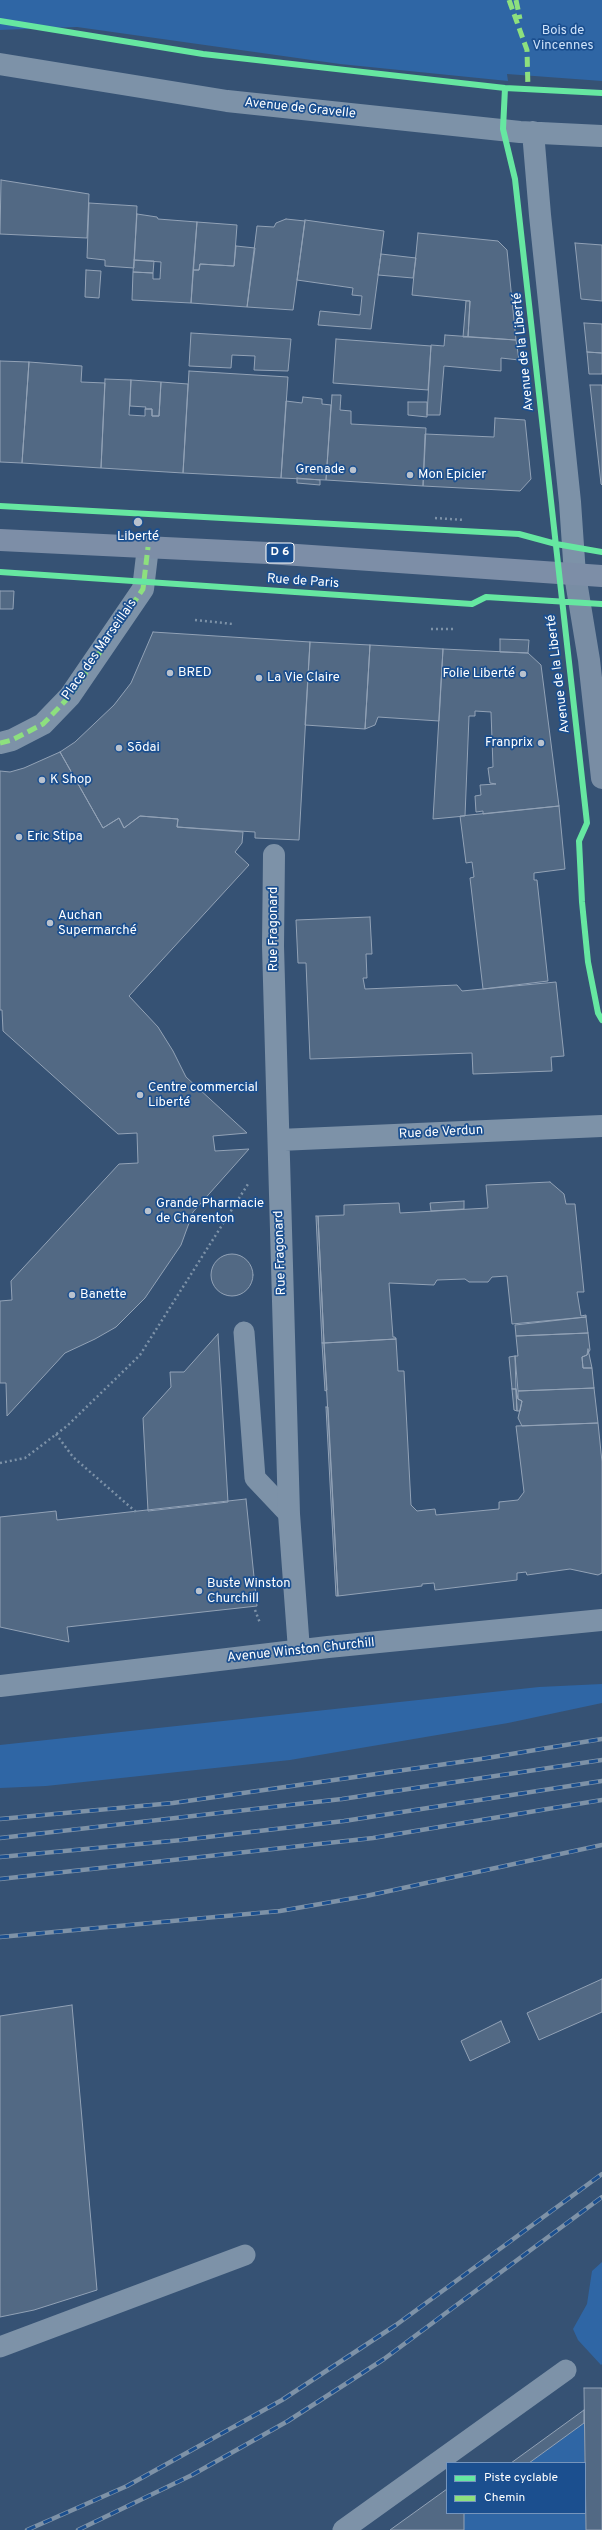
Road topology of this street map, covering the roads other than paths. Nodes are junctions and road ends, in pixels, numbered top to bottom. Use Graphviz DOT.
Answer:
graph roads {
  1 [pos="0,64"];
  2 [pos="534,132"];
  3 [pos="602,136"];
  4 [pos="0,540"];
  5 [pos="148,547"];
  6 [pos="576,575"];
  7 [pos="602,576"];
  8 [pos="0,743"];
  9 [pos="602,778"];
  10 [pos="274,855"];
  11 [pos="602,1126"];
  12 [pos="279,1140"];
  13 [pos="244,1332"];
  14 [pos="289,1514"];
  15 [pos="602,1620"];
  16 [pos="299,1650"];
  17 [pos="0,1686"];
  18 [pos="245,2255"];
  19 [pos="0,2347"];
  20 [pos="566,2370"];
  21 [pos="343,2530"];
  1 -- 2 [label="street, Avenue de Gravelle"];
  2 -- 3 [label="street, Avenue de Gravelle"];
  2 -- 6 [label="street"];
  4 -- 5 [label="main road, Rue de Paris / D 6"];
  5 -- 6 [label="main road, Rue de Paris / D 6"];
  5 -- 8 [label="street, Place des Marseillais"];
  6 -- 7 [label="main road, Rue de Paris / D 6"];
  6 -- 9 [label="main road"];
  10 -- 12 [label="street, Rue Fragonard"];
  11 -- 12 [label="street, Rue de Verdun"];
  12 -- 14 [label="street, Rue Fragonard"];
  13 -- 14 [label="lane"];
  14 -- 16 [label="street, Rue Fragonard"];
  15 -- 16 [label="street, Avenue Winston Churchill"];
  16 -- 17 [label="street, Avenue Winston Churchill"];
  18 -- 19 [label="lane"];
  20 -- 21 [label="lane"];
}
